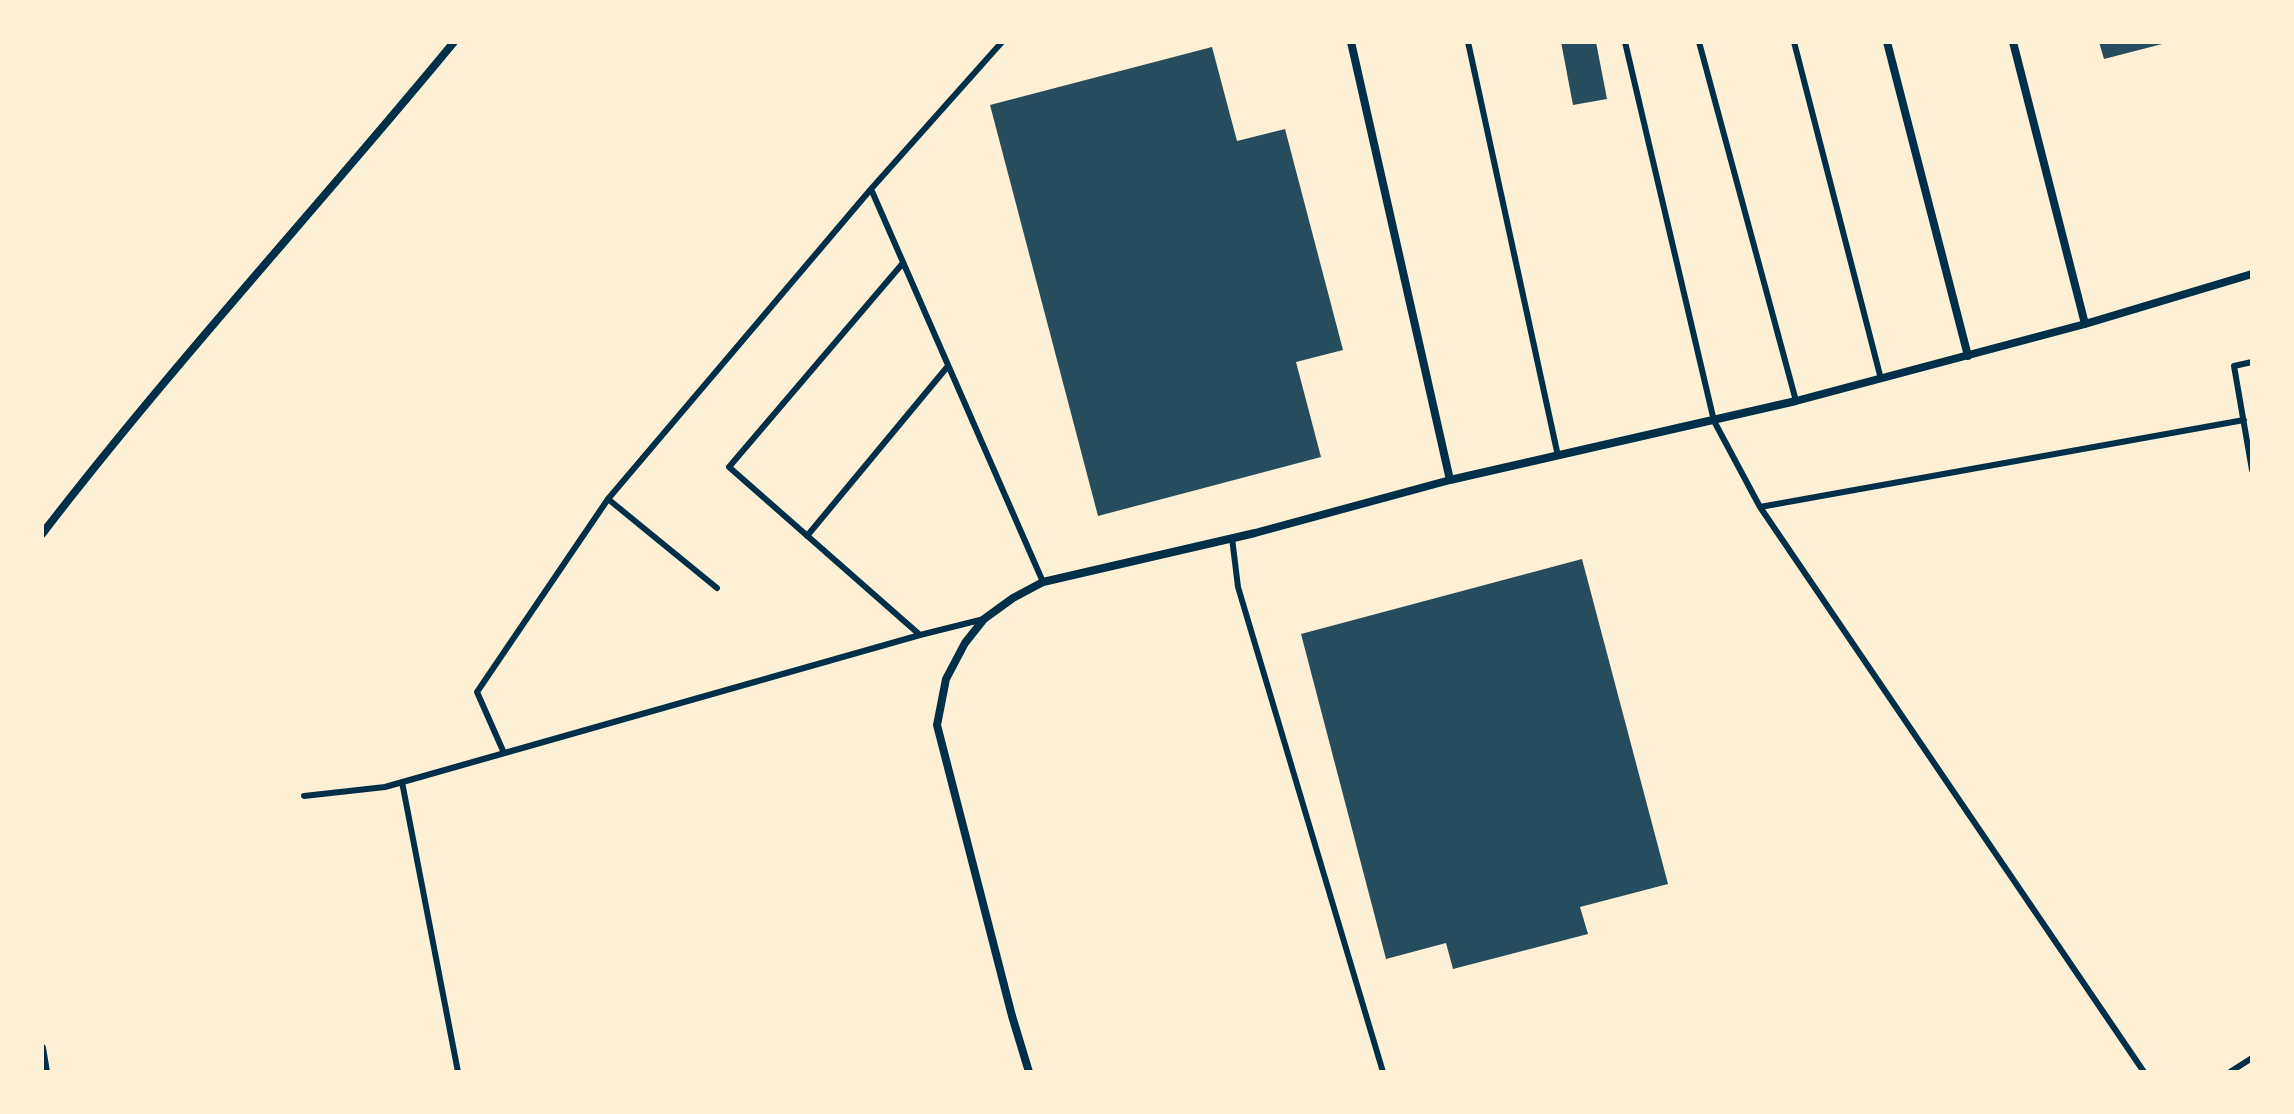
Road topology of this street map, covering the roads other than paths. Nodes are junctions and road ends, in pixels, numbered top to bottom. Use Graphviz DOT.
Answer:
graph roads {
  1 [pos="454,42"];
  2 [pos="1002,42"];
  3 [pos="1351,42"];
  4 [pos="1468,42"];
  5 [pos="1625,42"];
  6 [pos="1699,42"];
  7 [pos="1794,42"];
  8 [pos="1887,42"];
  9 [pos="2013,42"];
  10 [pos="871,189"];
  11 [pos="903,263"];
  12 [pos="2252,274"];
  13 [pos="2085,324"];
  14 [pos="1968,356"];
  15 [pos="2252,362"];
  16 [pos="948,366"];
  17 [pos="1881,379"];
  18 [pos="1796,401"];
  19 [pos="2244,420"];
  20 [pos="1714,421"];
  21 [pos="1558,456"];
  22 [pos="2252,470"];
  23 [pos="1450,480"];
  24 [pos="608,499"];
  25 [pos="1760,507"];
  26 [pos="42,534"];
  27 [pos="807,536"];
  28 [pos="1232,538"];
  29 [pos="1043,582"];
  30 [pos="717,588"];
  31 [pos="984,619"];
  32 [pos="920,635"];
  33 [pos="504,753"];
  34 [pos="402,782"];
  35 [pos="304,796"];
  36 [pos="42,1048"];
  37 [pos="2252,1058"];
  38 [pos="46,1072"];
  39 [pos="458,1072"];
  40 [pos="1029,1072"];
  41 [pos="1383,1072"];
  42 [pos="2144,1072"];
  43 [pos="2230,1072"];
  1 -- 26 [label="street"];
  2 -- 10 [label="lane"];
  3 -- 23 [label="street"];
  4 -- 21 [label="lane"];
  5 -- 20 [label="lane"];
  6 -- 18 [label="lane"];
  7 -- 17 [label="lane"];
  8 -- 14 [label="street"];
  9 -- 13 [label="street"];
  10 -- 11 [label="lane"];
  10 -- 24 [label="lane"];
  11 -- 16 [label="lane"];
  11 -- 27 [label="lane"];
  12 -- 13 [label="street"];
  13 -- 14 [label="street"];
  14 -- 17 [label="street"];
  15 -- 19 [label="lane"];
  16 -- 27 [label="lane"];
  16 -- 29 [label="lane"];
  17 -- 18 [label="street"];
  18 -- 20 [label="street"];
  19 -- 22 [label="lane"];
  19 -- 25 [label="lane"];
  20 -- 21 [label="street"];
  20 -- 25 [label="lane"];
  21 -- 23 [label="street"];
  23 -- 28 [label="street"];
  24 -- 30 [label="lane"];
  24 -- 33 [label="lane"];
  25 -- 42 [label="lane"];
  27 -- 32 [label="lane"];
  28 -- 29 [label="street"];
  28 -- 41 [label="lane"];
  29 -- 31 [label="street"];
  31 -- 32 [label="lane"];
  31 -- 40 [label="street"];
  32 -- 33 [label="lane"];
  33 -- 34 [label="lane"];
  34 -- 35 [label="lane"];
  34 -- 39 [label="lane"];
  36 -- 38 [label="street"];
  37 -- 43 [label="lane"];
}
